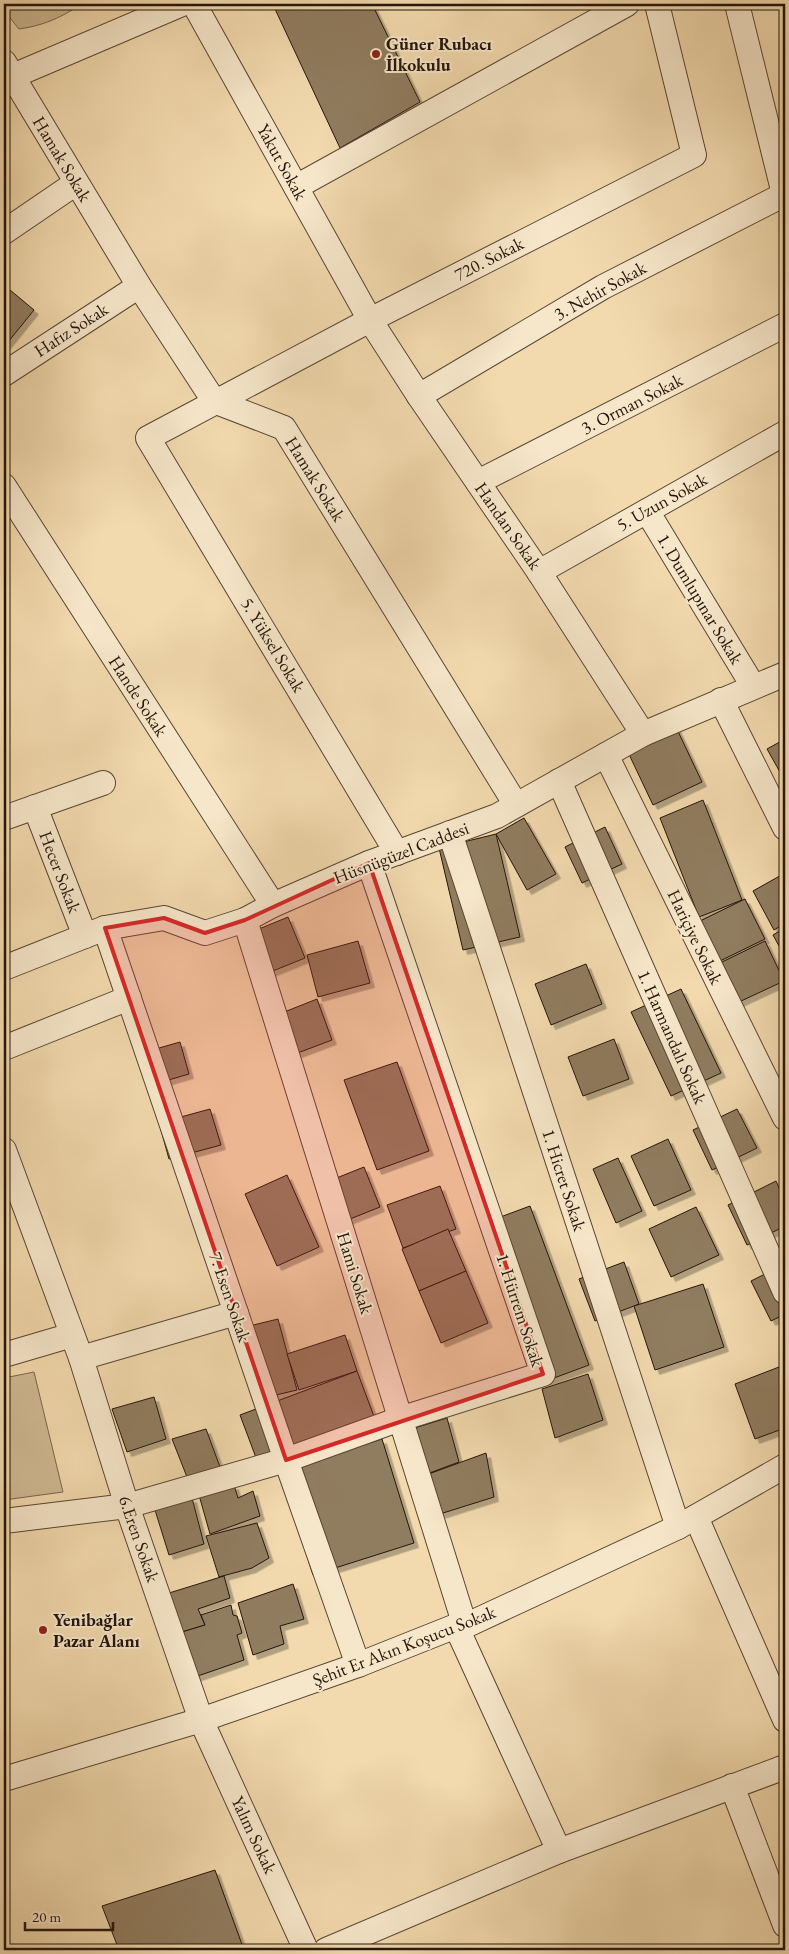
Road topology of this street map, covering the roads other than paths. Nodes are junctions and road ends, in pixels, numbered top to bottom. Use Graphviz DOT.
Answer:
graph roads {
  1 [pos="182,4"];
  2 [pos="194,4"];
  3 [pos="627,4"];
  4 [pos="657,4"];
  5 [pos="737,4"];
  6 [pos="7,73"];
  7 [pos="76,183"];
  8 [pos="296,187"];
  9 [pos="785,194"];
  10 [pos="4,232"];
  11 [pos="139,286"];
  12 [pos="370,320"];
  13 [pos="785,325"];
  14 [pos="4,374"];
  15 [pos="418,396"];
  16 [pos="214,401"];
  17 [pos="785,433"];
  18 [pos="148,438"];
  19 [pos="478,482"];
  20 [pos="4,486"];
  21 [pos="647,511"];
  22 [pos="12,518"];
  23 [pos="540,572"];
  24 [pos="785,674"];
  25 [pos="753,686"];
  26 [pos="721,700"];
  27 [pos="643,734"];
  28 [pos="606,755"];
  29 [pos="559,781"];
  30 [pos="102,783"];
  31 [pos="516,805"];
  32 [pos="35,807"];
  33 [pos="4,818"];
  34 [pos="785,828"];
  35 [pos="450,833"];
  36 [pos="397,853"];
  37 [pos="369,863"];
  38 [pos="273,905"];
  39 [pos="245,920"];
  40 [pos="95,932"];
  41 [pos="4,968"];
  42 [pos="129,998"];
  43 [pos="4,1048"];
  44 [pos="785,1118"];
  45 [pos="4,1150"];
  46 [pos="785,1292"];
  47 [pos="236,1313"];
  48 [pos="72,1335"];
  49 [pos="4,1355"];
  50 [pos="81,1358"];
  51 [pos="400,1419"];
  52 [pos="286,1460"];
  53 [pos="785,1466"];
  54 [pos="127,1506"];
  55 [pos="4,1521"];
  56 [pos="687,1522"];
  57 [pos="461,1626"];
  58 [pos="358,1666"];
  59 [pos="201,1720"];
  60 [pos="785,1720"];
  61 [pos="785,1767"];
  62 [pos="4,1779"];
  63 [pos="732,1786"];
  64 [pos="560,1851"];
  65 [pos="785,1925"];
  66 [pos="306,1950"];
  67 [pos="326,1950"];
  1 -- 6 [label="street"];
  2 -- 8 [label="street, Yakut Sokak"];
  3 -- 8 [label="street"];
  4 -- 12 [label="street, 720. Sokak"];
  5 -- 9 [label="street"];
  6 -- 7 [label="street, Hamak Sokak"];
  7 -- 10 [label="street"];
  7 -- 11 [label="street, Hamak Sokak"];
  8 -- 12 [label="street, Yakut Sokak"];
  9 -- 15 [label="street, 3. Nehir Sokak"];
  11 -- 14 [label="street, Hafız Sokak"];
  11 -- 16 [label="street, Hamak Sokak"];
  12 -- 15 [label="street, Handan Sokak"];
  12 -- 16 [label="street, 720. Sokak"];
  13 -- 19 [label="street, 3. Orman Sokak"];
  15 -- 19 [label="street, Handan Sokak"];
  16 -- 18 [label="street, 720. Sokak"];
  16 -- 31 [label="street, Hamak Sokak"];
  17 -- 21 [label="street, 5. Uzun Sokak"];
  18 -- 36 [label="street, 5. Yüksel Sokak"];
  19 -- 23 [label="street, Handan Sokak"];
  20 -- 22 [label="street, Hande Sokak"];
  21 -- 23 [label="street, 5. Uzun Sokak"];
  21 -- 25 [label="street, 1. Dumlupınar Sokak"];
  22 -- 38 [label="street, Hande Sokak"];
  23 -- 27 [label="street, Handan Sokak"];
  24 -- 25 [label="street, Hüsnügüzel Caddesi"];
  25 -- 26 [label="street, Hüsnügüzel Caddesi"];
  26 -- 27 [label="street, Hüsnügüzel Caddesi"];
  26 -- 34 [label="street"];
  27 -- 28 [label="street, Hüsnügüzel Caddesi"];
  28 -- 29 [label="street, Hüsnügüzel Caddesi"];
  28 -- 44 [label="street, Hariçiye Sokak"];
  29 -- 31 [label="street, Hüsnügüzel Caddesi"];
  29 -- 46 [label="street, 1. Harmandalı Sokak"];
  30 -- 32 [label="street"];
  31 -- 35 [label="street, Hüsnügüzel Caddesi"];
  32 -- 33 [label="street"];
  32 -- 40 [label="street, Hecer Sokak"];
  35 -- 36 [label="street, Hüsnügüzel Caddesi"];
  35 -- 56 [label="street, 1. Hicret Sokak"];
  36 -- 37 [label="street, Hüsnügüzel Caddesi"];
  37 -- 38 [label="street, Hüsnügüzel Caddesi"];
  37 -- 51 [label="street, 1. Hürrem Sokak"];
  38 -- 39 [label="street, Hüsnügüzel Caddesi"];
  39 -- 40 [label="street, Hüsnügüzel Caddesi"];
  39 -- 51 [label="street, Hami Sokak"];
  40 -- 41 [label="street, Hüsnügüzel Caddesi"];
  40 -- 42 [label="street, 7. Esen Sokak"];
  42 -- 43 [label="street"];
  42 -- 47 [label="street, 7. Esen Sokak"];
  45 -- 48 [label="street, 6.Eren Sokak"];
  47 -- 50 [label="street"];
  47 -- 52 [label="street, 7. Esen Sokak"];
  48 -- 49 [label="street"];
  48 -- 50 [label="street, 6.Eren Sokak"];
  50 -- 54 [label="street, 6.Eren Sokak"];
  51 -- 52 [label="street, 1. Hürrem Sokak"];
  51 -- 57 [label="street, Hami Sokak"];
  52 -- 54 [label="street, 1. Hürrem Sokak"];
  52 -- 58 [label="street, 7. Esen Sokak"];
  53 -- 56 [label="street, Şehit Er Akın Koşucu Sokak"];
  54 -- 55 [label="street, 1. Hürrem Sokak"];
  54 -- 59 [label="street, 6.Eren Sokak"];
  56 -- 57 [label="street, Şehit Er Akın Koşucu Sokak"];
  56 -- 60 [label="street, 1. Hicret Sokak"];
  57 -- 58 [label="street, Şehit Er Akın Koşucu Sokak"];
  57 -- 64 [label="street, Hami Sokak"];
  58 -- 59 [label="street, Şehit Er Akın Koşucu Sokak"];
  59 -- 62 [label="street, Şehit Er Akın Koşucu Sokak"];
  59 -- 66 [label="street, Yalım Sokak"];
  61 -- 63 [label="street"];
  63 -- 64 [label="street"];
  63 -- 65 [label="street"];
  64 -- 67 [label="street"];
}
